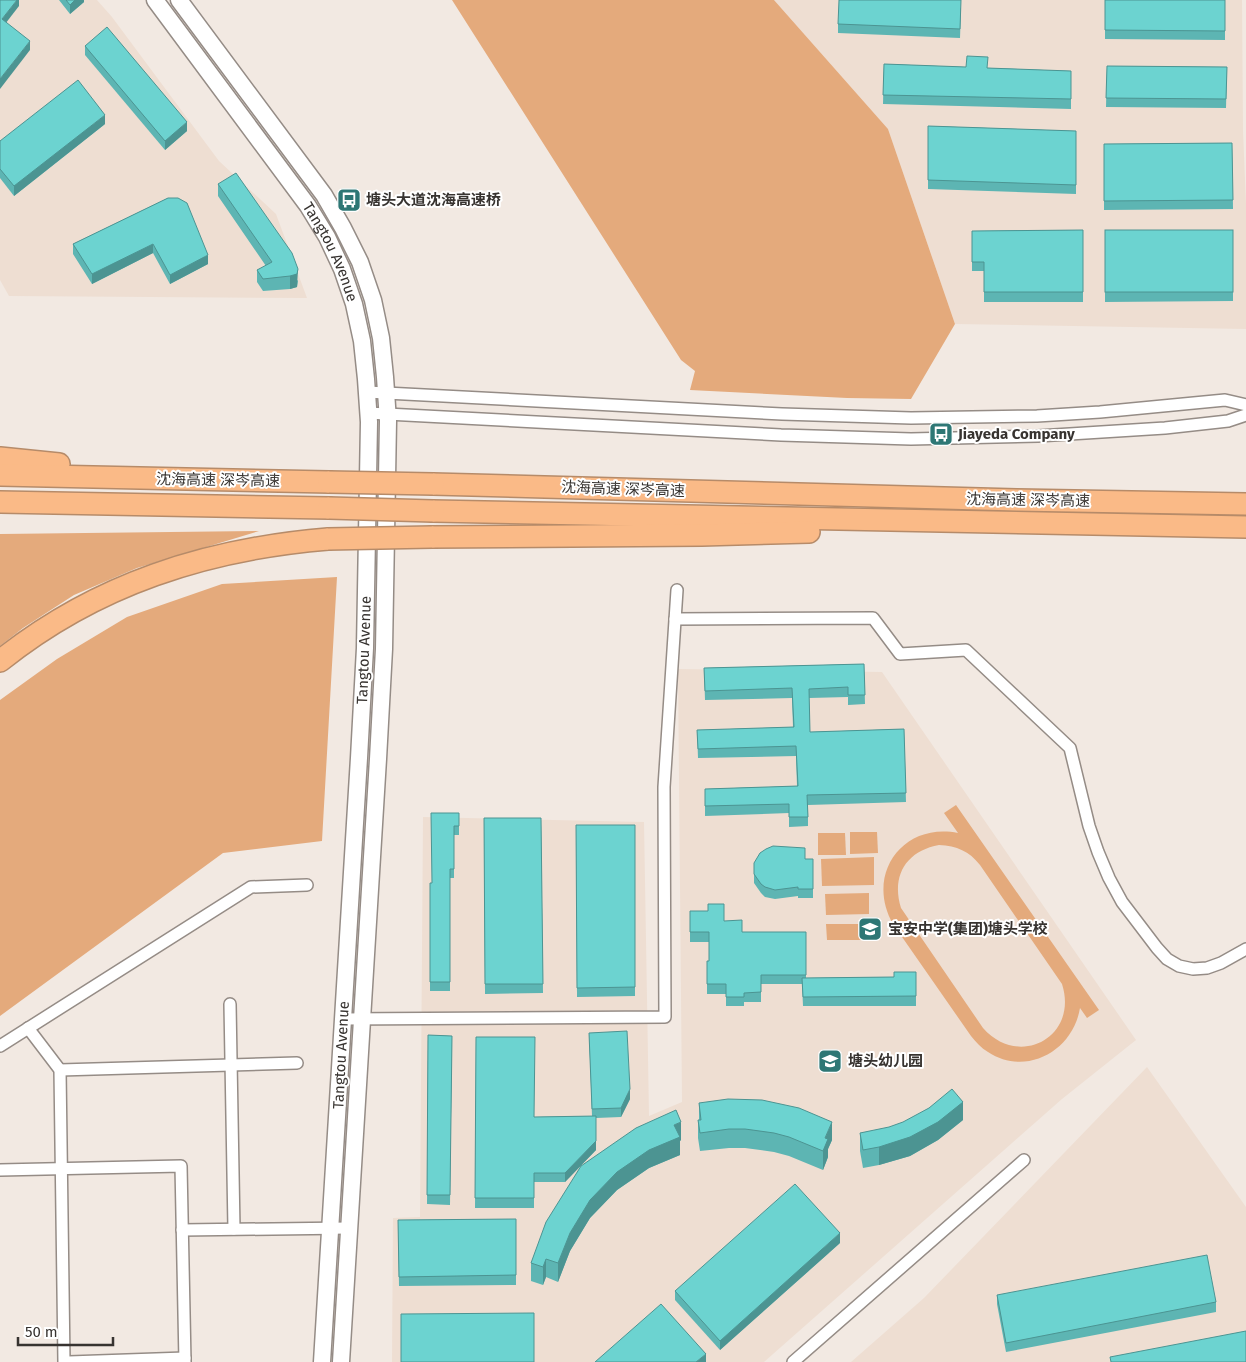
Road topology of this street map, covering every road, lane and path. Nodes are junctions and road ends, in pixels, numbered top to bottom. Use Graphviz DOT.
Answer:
graph roads {
  1 [pos="155,0"];
  2 [pos="179,0"];
  3 [pos="367,392"];
  4 [pos="386,393"];
  5 [pos="1246,405"];
  6 [pos="368,413"];
  7 [pos="387,414"];
  8 [pos="1246,415"];
  9 [pos="10,467"];
  10 [pos="9,503"];
  11 [pos="1246,504"];
  12 [pos="979,522"];
  13 [pos="1246,527"];
  14 [pos="677,590"];
  15 [pos="675,618"];
  16 [pos="0,661"];
  17 [pos="307,885"];
  18 [pos="1246,949"];
  19 [pos="230,1004"];
  20 [pos="343,1019"];
  21 [pos="362,1019"];
  22 [pos="28,1028"];
  23 [pos="0,1046"];
  24 [pos="297,1063"];
  25 [pos="232,1065"];
  26 [pos="60,1070"];
  27 [pos="1024,1160"];
  28 [pos="61,1169"];
  29 [pos="0,1170"];
  30 [pos="330,1228"];
  31 [pos="349,1228"];
  32 [pos="234,1229"];
  33 [pos="182,1230"];
  34 [pos="185,1360"];
  35 [pos="64,1362"];
  36 [pos="69,1362"];
  37 [pos="322,1362"];
  38 [pos="341,1362"];
  39 [pos="793,1362"];
  1 -- 3 [label="main road, Tangtou Avenue"];
  2 -- 4 [label="main road, Tangtou Avenue"];
  3 -- 4 [label="street"];
  3 -- 6 [label="main road, Tangtou Avenue"];
  4 -- 5 [label="street"];
  4 -- 7 [label="main road, Tangtou Avenue"];
  6 -- 7 [label="street"];
  6 -- 20 [label="main road, Tangtou Avenue"];
  7 -- 8 [label="street"];
  7 -- 21 [label="main road, Tangtou Avenue"];
  9 -- 11 [label="highway, 沈海高速 深岑高速, bridge"];
  10 -- 12 [label="highway, 沈海高速 深岑高速, bridge"];
  12 -- 13 [label="highway, 沈海高速 深岑高速"];
  12 -- 16 [label="highway, bridge"];
  14 -- 15 [label="street"];
  15 -- 18 [label="street"];
  15 -- 21 [label="street"];
  17 -- 22 [label="street"];
  19 -- 25 [label="street"];
  20 -- 21 [label="street"];
  20 -- 30 [label="main road, Tangtou Avenue"];
  21 -- 31 [label="main road, Tangtou Avenue"];
  22 -- 23 [label="street"];
  22 -- 26 [label="street"];
  24 -- 25 [label="street"];
  25 -- 26 [label="street"];
  25 -- 32 [label="street"];
  26 -- 28 [label="street"];
  27 -- 39 [label="street"];
  28 -- 29 [label="street"];
  28 -- 33 [label="street"];
  28 -- 35 [label="street"];
  30 -- 31 [label="street"];
  30 -- 32 [label="street"];
  30 -- 37 [label="main road, Tangtou Avenue"];
  31 -- 38 [label="main road, Tangtou Avenue"];
  32 -- 33 [label="street"];
  33 -- 34 [label="street"];
  34 -- 36 [label="street"];
}
